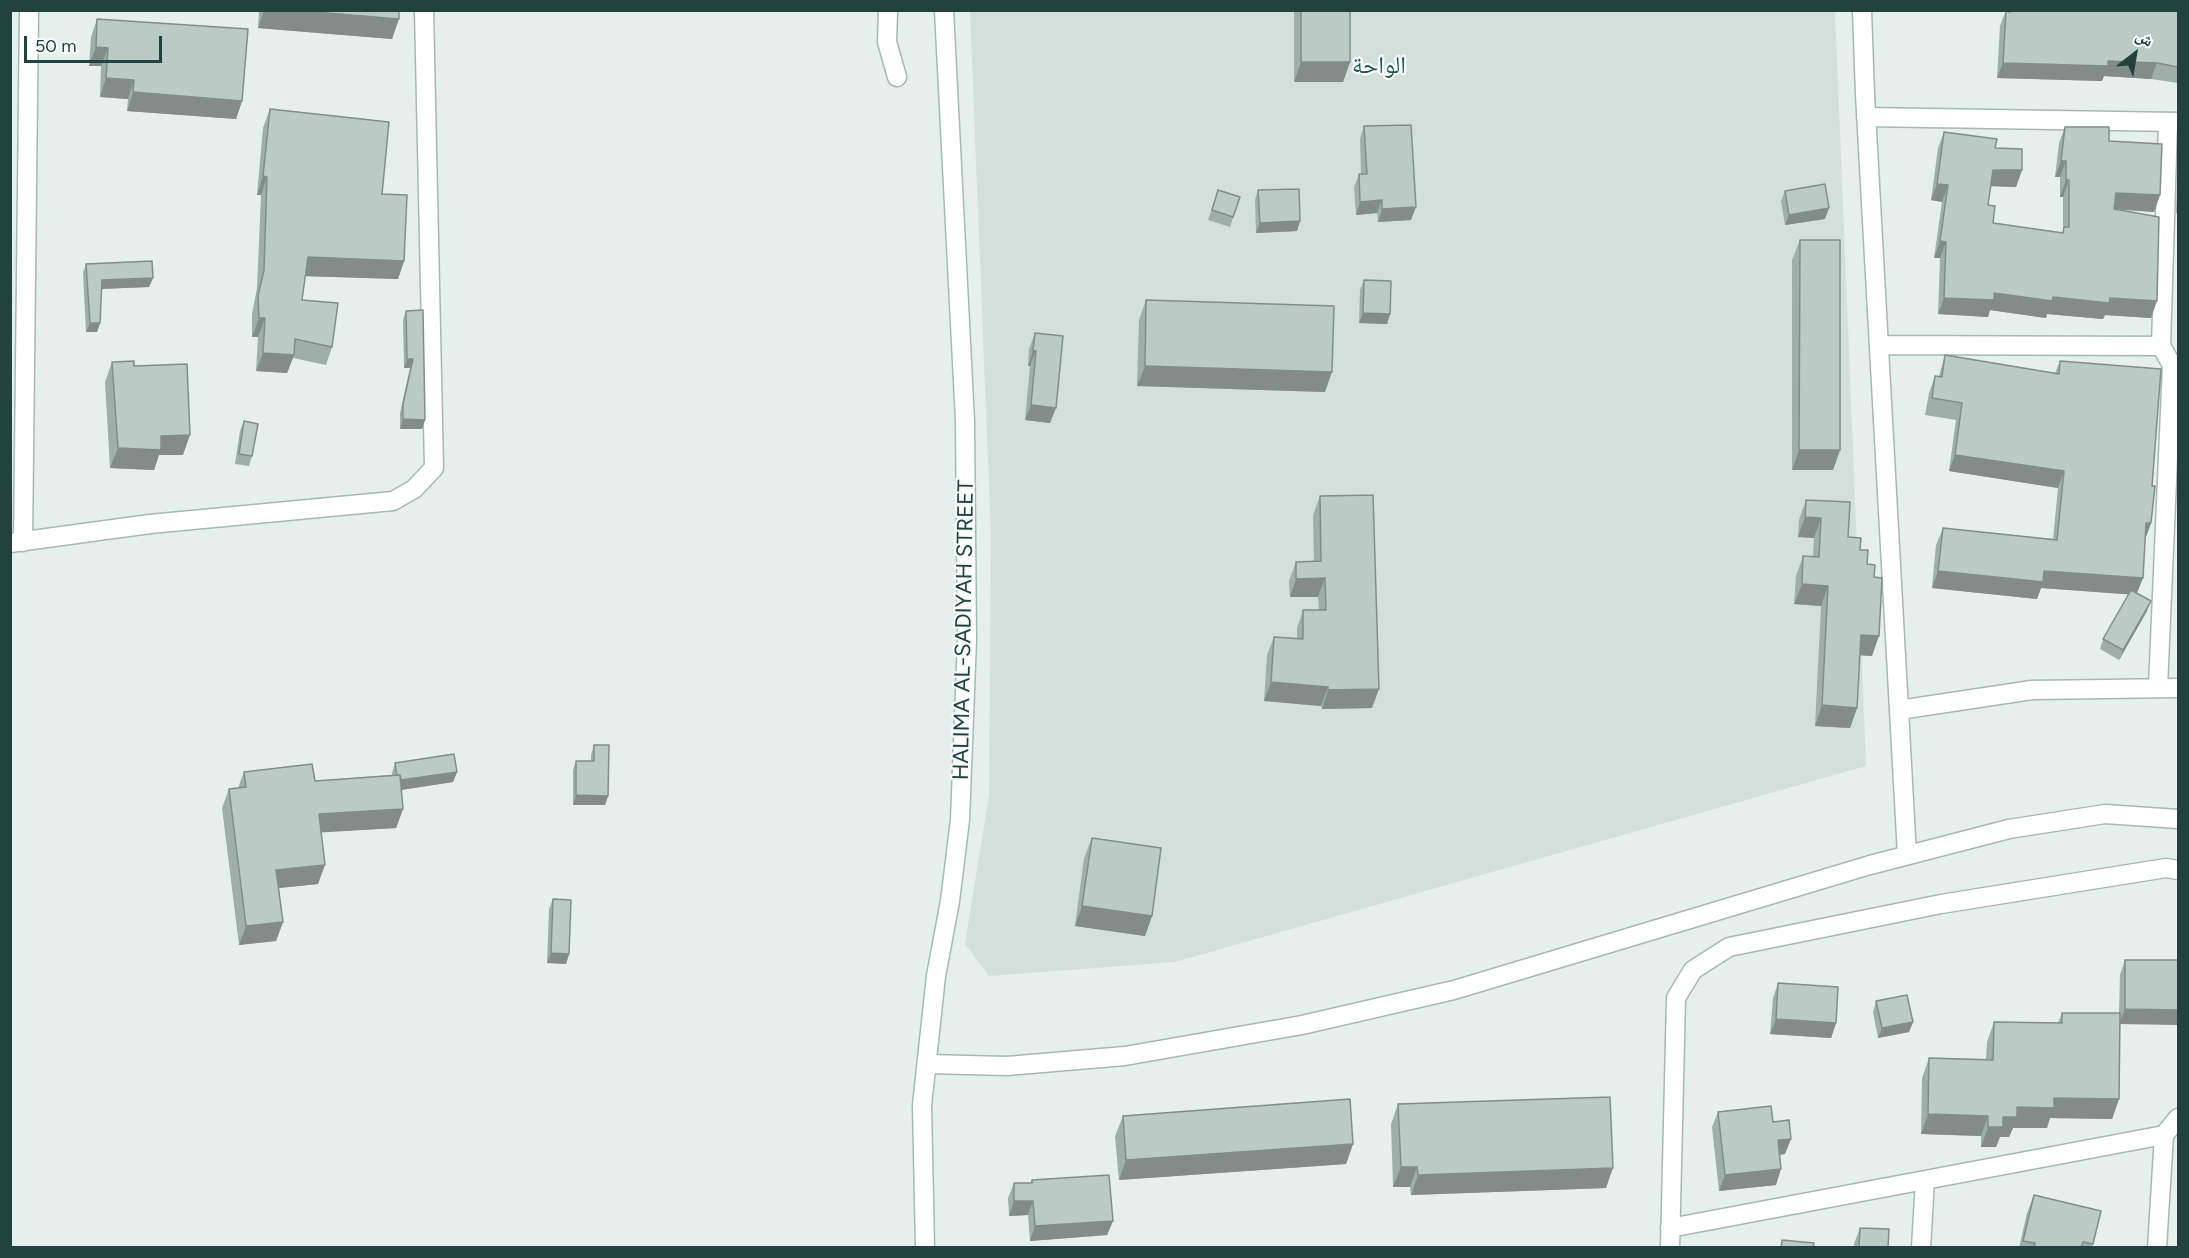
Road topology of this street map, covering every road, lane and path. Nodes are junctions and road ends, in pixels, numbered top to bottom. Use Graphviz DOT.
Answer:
graph roads {
  1 [pos="29,10"];
  2 [pos="424,10"];
  3 [pos="888,10"];
  4 [pos="944,10"];
  5 [pos="1862,10"];
  6 [pos="897,77"];
  7 [pos="1866,117"];
  8 [pos="2174,122"];
  9 [pos="1879,345"];
  10 [pos="2161,346"];
  11 [pos="17,542"];
  12 [pos="2158,687"];
  13 [pos="2178,688"];
  14 [pos="1899,710"];
  15 [pos="2178,819"];
  16 [pos="1907,855"];
  17 [pos="2178,870"];
  18 [pos="927,1064"];
  19 [pos="2178,1118"];
  20 [pos="2164,1135"];
  21 [pos="1925,1180"];
  22 [pos="1670,1228"];
  23 [pos="925,1248"];
  24 [pos="1670,1248"];
  25 [pos="1921,1248"];
  26 [pos="2157,1248"];
  1 -- 11 [label="street"];
  2 -- 11 [label="street"];
  3 -- 6 [label="street"];
  4 -- 18 [label="street, HALIMA AL-SADIYAH STREET"];
  5 -- 7 [label="street"];
  7 -- 8 [label="street"];
  7 -- 9 [label="street"];
  8 -- 10 [label="street"];
  9 -- 10 [label="street"];
  9 -- 14 [label="street"];
  10 -- 12 [label="street"];
  12 -- 13 [label="street"];
  12 -- 14 [label="street"];
  14 -- 16 [label="street"];
  15 -- 16 [label="street"];
  16 -- 18 [label="street"];
  17 -- 22 [label="street"];
  18 -- 23 [label="street, HALIMA AL-SADIYAH STREET"];
  19 -- 20 [label="street"];
  20 -- 21 [label="street"];
  20 -- 26 [label="street"];
  21 -- 22 [label="street"];
  21 -- 25 [label="street"];
  22 -- 24 [label="street"];
}
